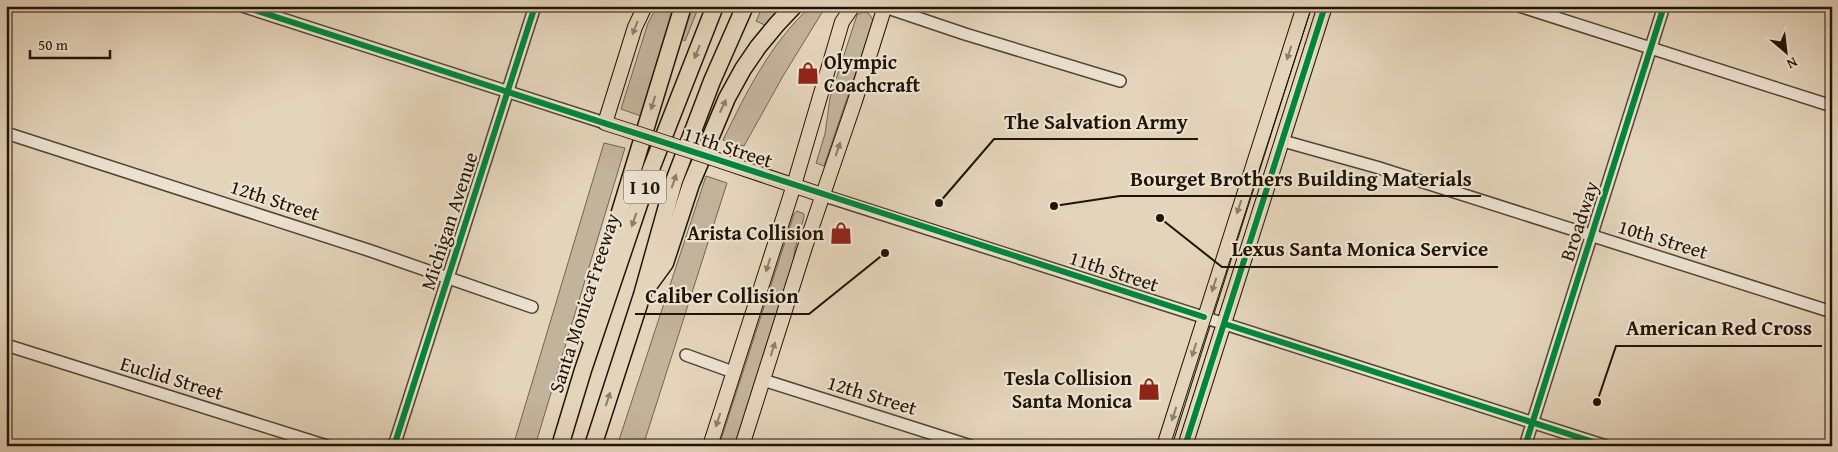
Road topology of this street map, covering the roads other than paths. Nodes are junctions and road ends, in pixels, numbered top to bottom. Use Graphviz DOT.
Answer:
graph roads {
  1 [pos="242,6"];
  2 [pos="534,6"];
  3 [pos="645,6"];
  4 [pos="682,6"];
  5 [pos="715,6"];
  6 [pos="744,6"];
  7 [pos="794,6"];
  8 [pos="853,6"];
  9 [pos="884,6"];
  10 [pos="1304,6"];
  11 [pos="1325,6"];
  12 [pos="1519,6"];
  13 [pos="1664,6"];
  14 [pos="1652,48"];
  15 [pos="1120,81"];
  16 [pos="507,92"];
  17 [pos="1832,106"];
  18 [pos="605,123"];
  19 [pos="6,133"];
  20 [pos="1283,140"];
  21 [pos="794,185"];
  22 [pos="822,194"];
  23 [pos="1591,237"];
  24 [pos="448,278"];
  25 [pos="642,295"];
  26 [pos="532,307"];
  27 [pos="1832,312"];
  28 [pos="1204,317"];
  29 [pos="1225,324"];
  30 [pos="6,345"];
  31 [pos="686,355"];
  32 [pos="583,370"];
  33 [pos="733,372"];
  34 [pos="762,380"];
  35 [pos="1533,423"];
  36 [pos="326,446"];
  37 [pos="394,446"];
  38 [pos="560,446"];
  39 [pos="593,446"];
  40 [pos="710,446"];
  41 [pos="742,446"];
  42 [pos="971,446"];
  43 [pos="1164,446"];
  44 [pos="1185,446"];
  45 [pos="1525,446"];
  46 [pos="1606,446"];
  1 -- 16 [label="street, 11th Street"];
  2 -- 16 [label="street, Michigan Avenue"];
  3 -- 18 [label="main road, one-way"];
  4 -- 32 [label="highway, one-way"];
  5 -- 32 [label="highway, Santa Monica Freeway / I 10, one-way"];
  25 -- 6 [label="highway, I 10, one-way"];
  25 -- 7 [label="highway, one-way"];
  8 -- 21 [label="main road"];
  9 -- 15 [label="street"];
  22 -- 9 [label="main road, one-way"];
  10 -- 28 [label="main road, one-way"];
  11 -- 20 [label="main road"];
  12 -- 14 [label="street"];
  13 -- 14 [label="street, Broadway"];
  14 -- 17 [label="street"];
  14 -- 23 [label="street, Broadway"];
  16 -- 18 [label="street, 11th Street"];
  16 -- 24 [label="street, Michigan Avenue"];
  18 -- 21 [label="main road, 11th Street, bridge"];
  19 -- 24 [label="street, 12th Street"];
  20 -- 23 [label="street, 10th Street"];
  20 -- 29 [label="main road"];
  21 -- 22 [label="main road, 11th Street"];
  21 -- 33 [label="main road, one-way"];
  22 -- 28 [label="street, 11th Street"];
  34 -- 22 [label="main road, one-way"];
  23 -- 27 [label="street, 10th Street"];
  23 -- 35 [label="street, Broadway"];
  24 -- 26 [label="street, 12th Street"];
  24 -- 37 [label="street, Michigan Avenue"];
  39 -- 25 [label="highway, I 10, one-way"];
  28 -- 29 [label="street, 11th Street"];
  28 -- 43 [label="main road, one-way"];
  29 -- 35 [label="street, 11th Street"];
  29 -- 44 [label="main road"];
  30 -- 36 [label="street, Euclid Street"];
  31 -- 33 [label="street"];
  32 -- 38 [label="highway, Santa Monica Freeway / I 10"];
  33 -- 40 [label="main road, one-way"];
  34 -- 41 [label="main road"];
  34 -- 42 [label="street, 12th Street"];
  35 -- 45 [label="street, Broadway"];
  35 -- 46 [label="street, 11th Street"];
}
